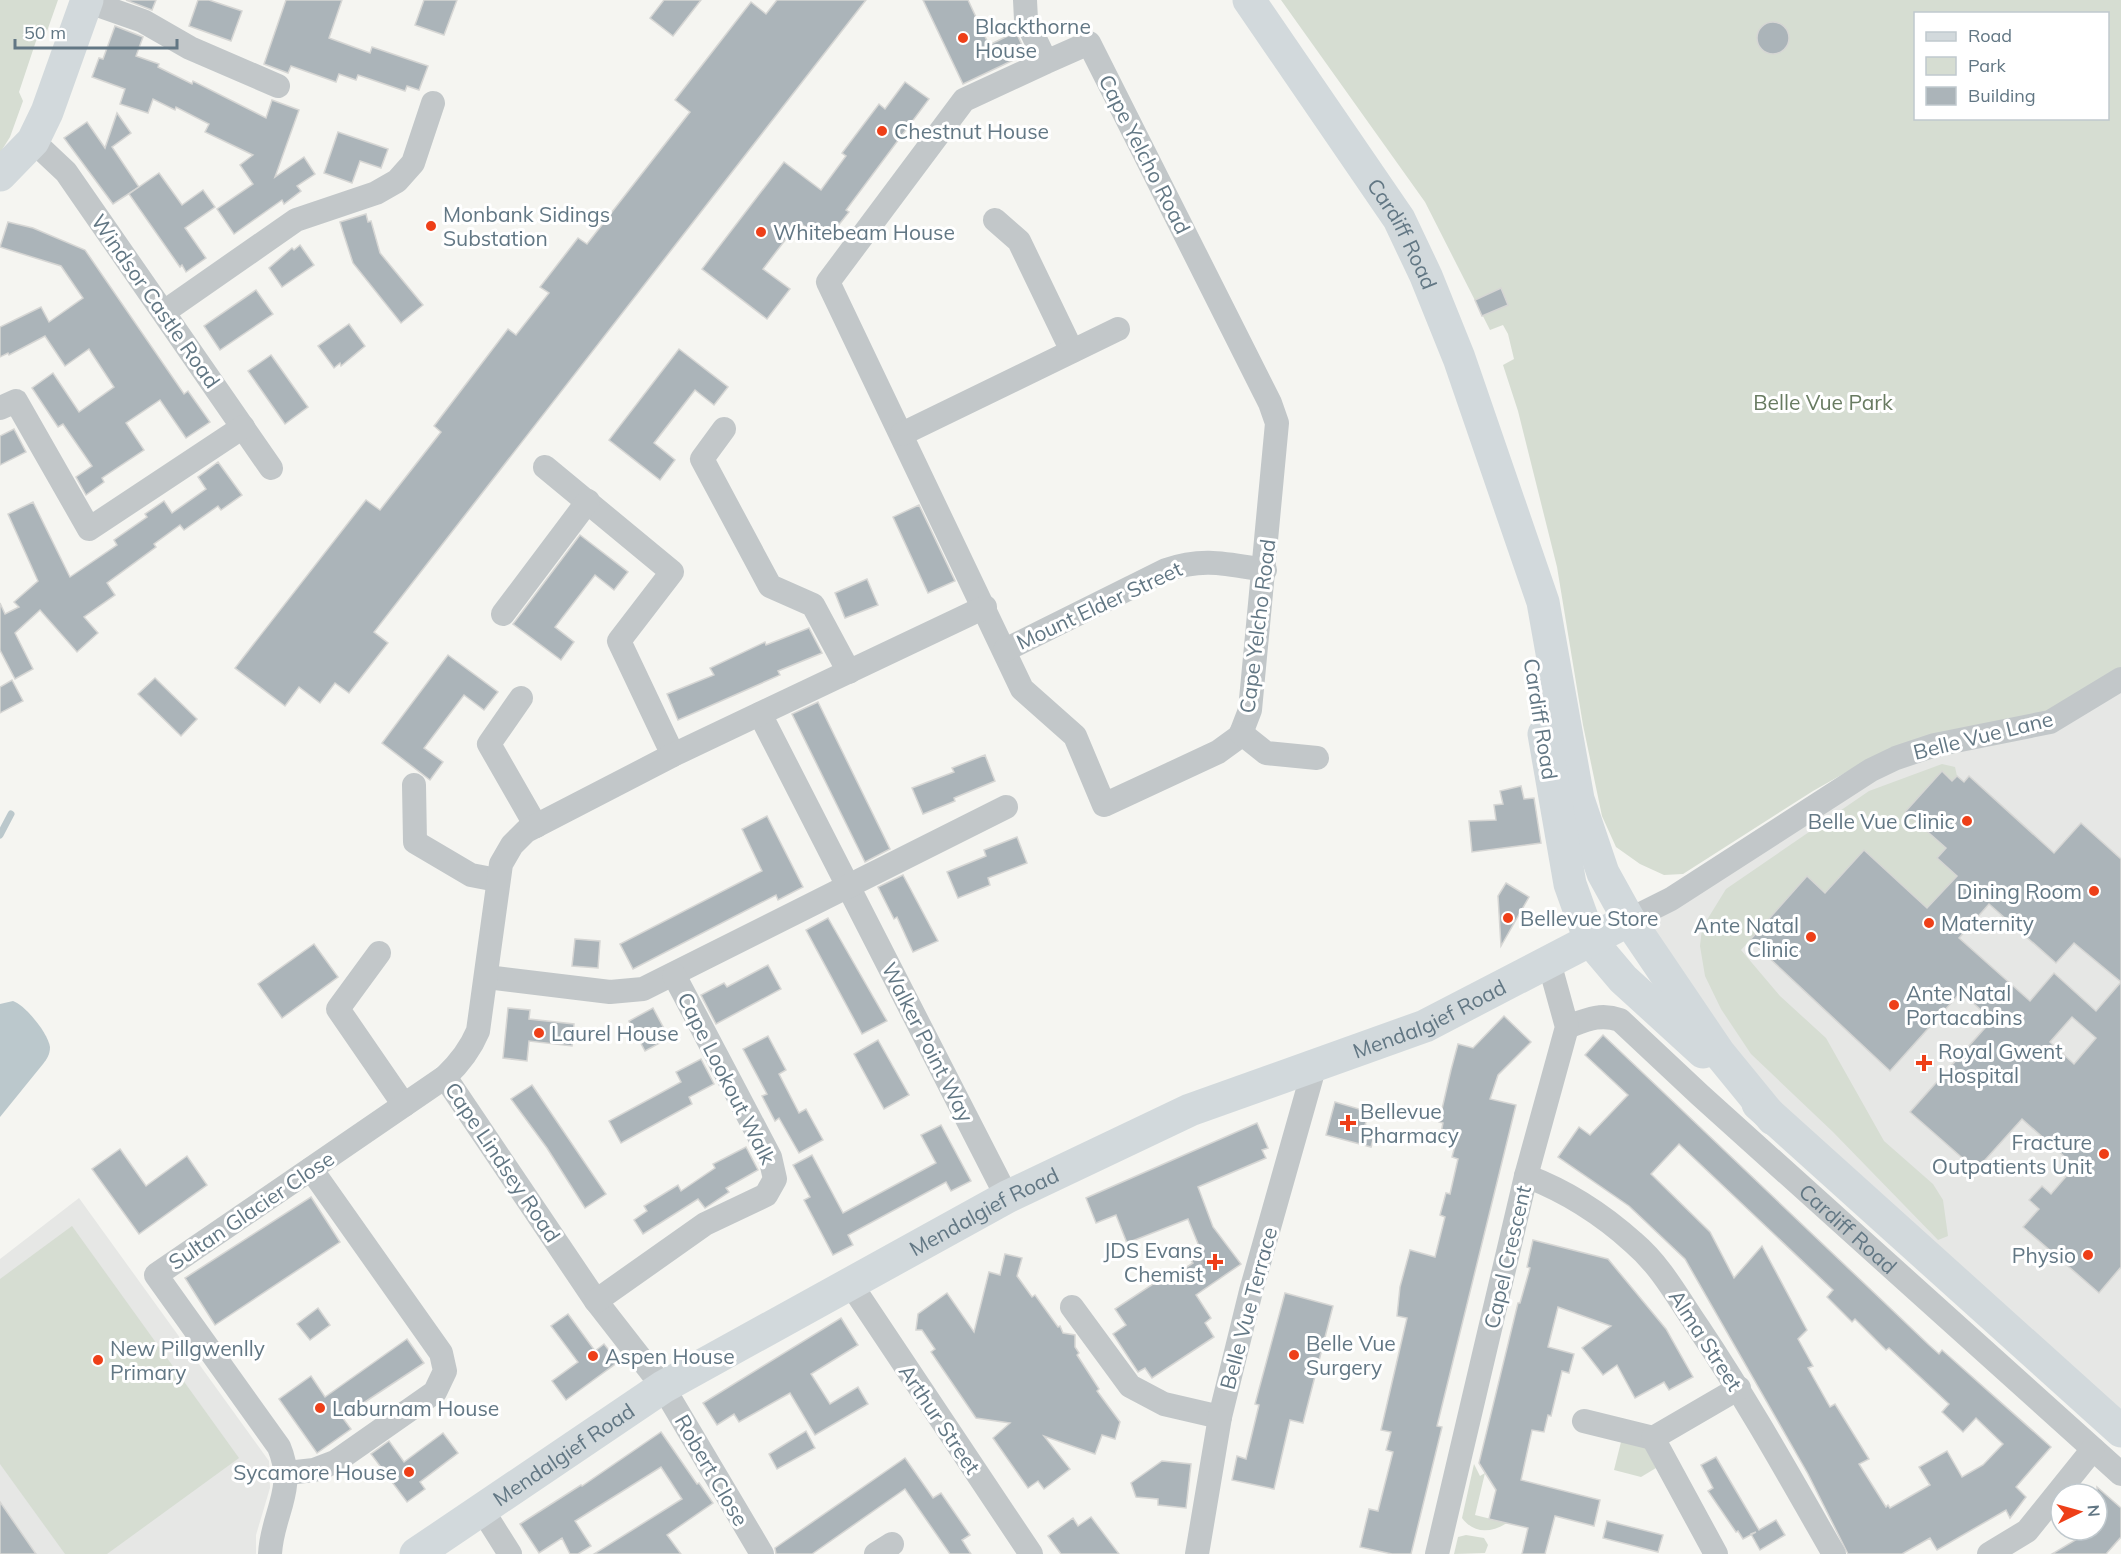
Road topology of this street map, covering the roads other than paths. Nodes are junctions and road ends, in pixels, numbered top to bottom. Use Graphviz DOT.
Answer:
graph roads {
  1 [pos="1025,0"];
  2 [pos="1249,0"];
  3 [pos="86,1"];
  4 [pos="1046,62"];
  5 [pos="278,86"];
  6 [pos="434,103"];
  7 [pos="33,141"];
  8 [pos="0,175"];
  9 [pos="995,220"];
  10 [pos="164,312"];
  11 [pos="1118,329"];
  12 [pos="1072,351"];
  13 [pos="0,408"];
  14 [pos="243,427"];
  15 [pos="724,429"];
  16 [pos="902,434"];
  17 [pos="545,467"];
  18 [pos="271,468"];
  19 [pos="1504,495"];
  20 [pos="588,501"];
  21 [pos="1265,570"];
  22 [pos="985,607"];
  23 [pos="503,614"];
  24 [pos="1005,650"];
  25 [pos="849,672"];
  26 [pos="2121,679"];
  27 [pos="520,698"];
  28 [pos="760,714"];
  29 [pos="1241,733"];
  30 [pos="674,755"];
  31 [pos="1317,758"];
  32 [pos="414,785"];
  33 [pos="1006,807"];
  34 [pos="536,826"];
  35 [pos="497,880"];
  36 [pos="849,887"];
  37 [pos="1629,921"];
  38 [pos="1590,940"];
  39 [pos="379,953"];
  40 [pos="1549,962"];
  41 [pos="674,975"];
  42 [pos="487,977"];
  43 [pos="1567,1027"];
  44 [pos="1315,1065"];
  45 [pos="445,1077"];
  46 [pos="404,1105"];
  47 [pos="1773,1119"];
  48 [pos="311,1169"];
  49 [pos="1526,1176"];
  50 [pos="1007,1197"];
  51 [pos="850,1283"];
  52 [pos="596,1301"];
  53 [pos="1072,1307"];
  54 [pos="663,1387"];
  55 [pos="1738,1388"];
  56 [pos="1220,1417"];
  57 [pos="1584,1421"];
  58 [pos="2121,1431"];
  59 [pos="1653,1438"];
  60 [pos="2093,1449"];
  61 [pos="287,1473"];
  62 [pos="2121,1474"];
  63 [pos="481,1508"];
  64 [pos="270,1554"];
  65 [pos="416,1554"];
  66 [pos="510,1554"];
  67 [pos="762,1554"];
  68 [pos="1031,1554"];
  69 [pos="1197,1554"];
  70 [pos="1437,1554"];
  71 [pos="1716,1554"];
  72 [pos="1834,1554"];
  73 [pos="1989,1554"];
  1 -- 4 [label="street"];
  2 -- 19 [label="main road, Cardiff Road"];
  3 -- 5 [label="street"];
  3 -- 7 [label="main road"];
  4 -- 16 [label="street, Cape Yelcho Road"];
  4 -- 21 [label="street, Cape Yelcho Road"];
  6 -- 10 [label="street"];
  7 -- 8 [label="main road"];
  7 -- 10 [label="street, Windsor Castle Road"];
  9 -- 12 [label="street"];
  10 -- 14 [label="street, Windsor Castle Road"];
  11 -- 12 [label="street"];
  12 -- 16 [label="street"];
  13 -- 14 [label="street"];
  14 -- 18 [label="street, Windsor Castle Road"];
  15 -- 25 [label="street"];
  16 -- 22 [label="street, Cape Yelcho Road"];
  17 -- 20 [label="street"];
  19 -- 37 [label="main road, Cardiff Road"];
  19 -- 38 [label="main road, Cardiff Road"];
  20 -- 23 [label="street"];
  20 -- 30 [label="street"];
  21 -- 24 [label="street, Mount Elder Street"];
  21 -- 29 [label="street, Cape Yelcho Road"];
  22 -- 24 [label="street, Cape Yelcho Road"];
  22 -- 25 [label="street, Cape Lindsey Road"];
  24 -- 29 [label="street, Cape Yelcho Road"];
  25 -- 28 [label="street, Cape Lindsey Road"];
  26 -- 37 [label="street, Belle Vue Lane"];
  27 -- 34 [label="street"];
  28 -- 30 [label="street, Cape Lindsey Road"];
  28 -- 36 [label="street, Walker Point Way"];
  29 -- 31 [label="street"];
  30 -- 34 [label="street, Cape Lindsey Road"];
  32 -- 35 [label="street"];
  33 -- 36 [label="street"];
  34 -- 35 [label="street, Cape Lindsey Road"];
  35 -- 42 [label="street, Cape Lindsey Road"];
  36 -- 41 [label="street, Cape Lookout Walk"];
  36 -- 50 [label="street, Walker Point Way"];
  37 -- 38 [label="main road"];
  37 -- 47 [label="main road, Cardiff Road"];
  38 -- 40 [label="main road, Mendalgief Road"];
  38 -- 47 [label="main road, Cardiff Road"];
  39 -- 46 [label="street"];
  40 -- 43 [label="street"];
  40 -- 44 [label="main road, Mendalgief Road"];
  41 -- 42 [label="street, Cape Lookout Walk"];
  41 -- 52 [label="street, Cape Lookout Walk"];
  42 -- 45 [label="street, Cape Lindsey Road"];
  43 -- 49 [label="street, Capel Crescent"];
  43 -- 60 [label="street, Cardiff Road"];
  44 -- 50 [label="main road, Mendalgief Road"];
  44 -- 56 [label="street, Belle Vue Terrace"];
  45 -- 46 [label="street, Sultan Glacier Close"];
  45 -- 52 [label="street, Cape Lindsey Road"];
  46 -- 48 [label="street, Sultan Glacier Close"];
  47 -- 58 [label="main road, Cardiff Road"];
  48 -- 61 [label="street, Sultan Glacier Close"];
  48 -- 61 [label="street"];
  49 -- 55 [label="street, Alma Street"];
  49 -- 70 [label="street, Capel Crescent"];
  50 -- 51 [label="main road, Mendalgief Road"];
  51 -- 54 [label="main road, Mendalgief Road"];
  51 -- 68 [label="street, Arthur Street"];
  52 -- 54 [label="street, Cape Lindsey Road"];
  53 -- 56 [label="street"];
  54 -- 63 [label="main road, Mendalgief Road"];
  54 -- 67 [label="street, Robert Close"];
  55 -- 59 [label="street"];
  55 -- 72 [label="street, Alma Street"];
  56 -- 69 [label="street, Belle Vue Terrace"];
  57 -- 59 [label="street"];
  59 -- 71 [label="street"];
  60 -- 62 [label="street, Cardiff Road"];
  60 -- 73 [label="street"];
  61 -- 64 [label="street, Sultan Glacier Close"];
  63 -- 65 [label="main road, Mendalgief Road"];
  63 -- 66 [label="street"];
}
